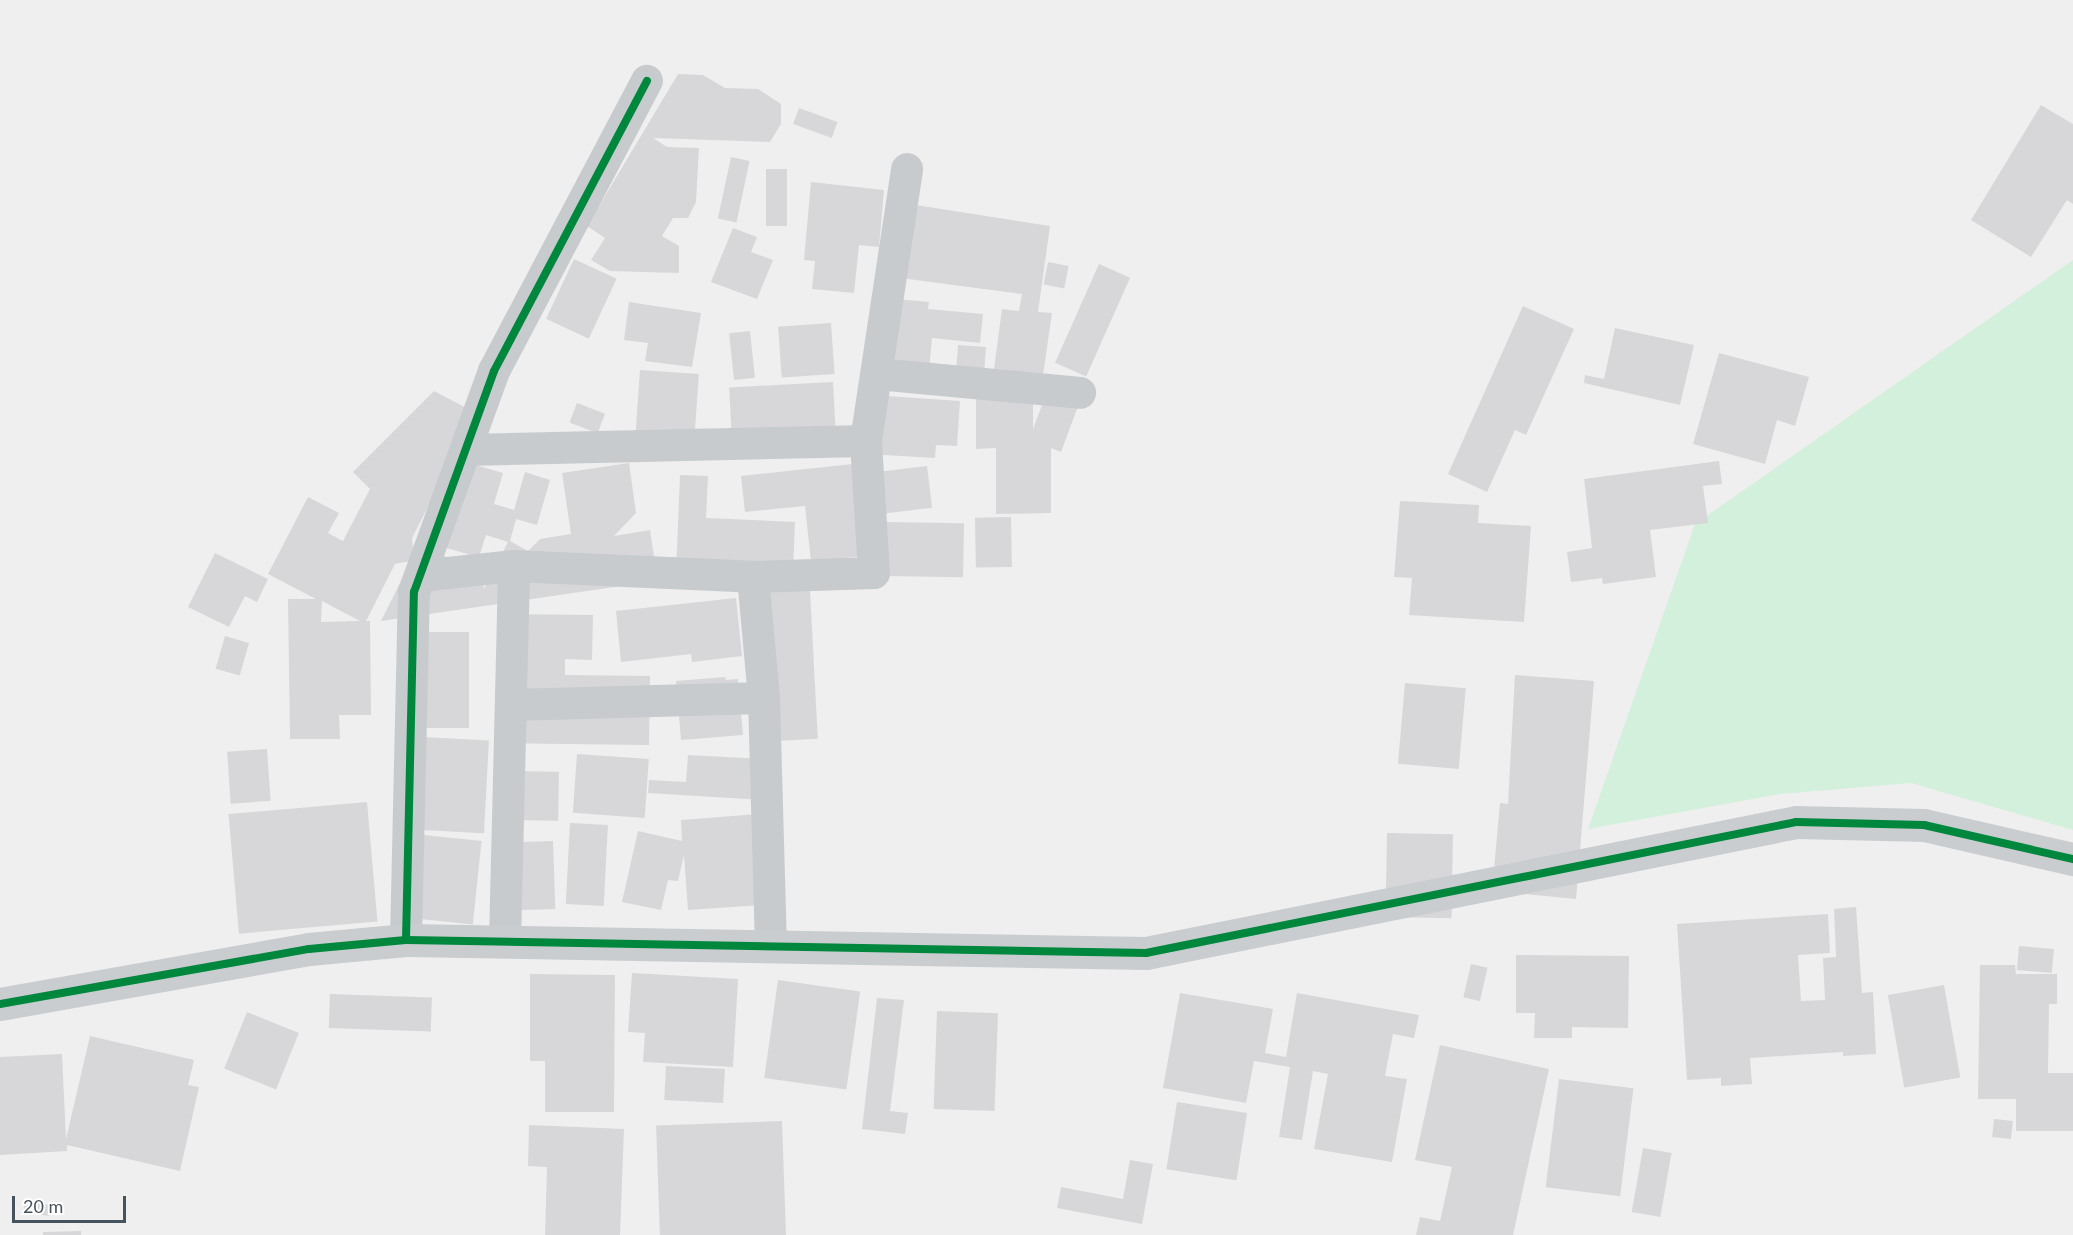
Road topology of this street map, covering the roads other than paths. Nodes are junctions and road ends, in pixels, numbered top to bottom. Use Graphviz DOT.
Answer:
graph roads {
  1 [pos="647,81"];
  2 [pos="907,170"];
  3 [pos="877,374"];
  4 [pos="1080,393"];
  5 [pos="866,441"];
  6 [pos="466,450"];
  7 [pos="514,566"];
  8 [pos="420,576"];
  9 [pos="753,577"];
  10 [pos="764,698"];
  11 [pos="511,705"];
  12 [pos="2031,848"];
  13 [pos="2073,860"];
  14 [pos="2073,872"];
  15 [pos="406,940"];
  16 [pos="505,941"];
  17 [pos="771,946"];
  18 [pos="0,1005"];
  1 -- 6 [label="street"];
  2 -- 3 [label="street"];
  3 -- 4 [label="street"];
  3 -- 5 [label="street"];
  5 -- 6 [label="street"];
  5 -- 9 [label="street"];
  6 -- 8 [label="street"];
  7 -- 8 [label="street"];
  7 -- 9 [label="street"];
  7 -- 11 [label="street"];
  8 -- 15 [label="street"];
  9 -- 10 [label="street"];
  10 -- 11 [label="street"];
  10 -- 17 [label="street"];
  11 -- 16 [label="street"];
  12 -- 13 [label="street"];
  12 -- 14 [label="street"];
  12 -- 17 [label="street"];
  15 -- 16 [label="street"];
  15 -- 18 [label="street"];
  16 -- 17 [label="street"];
}
